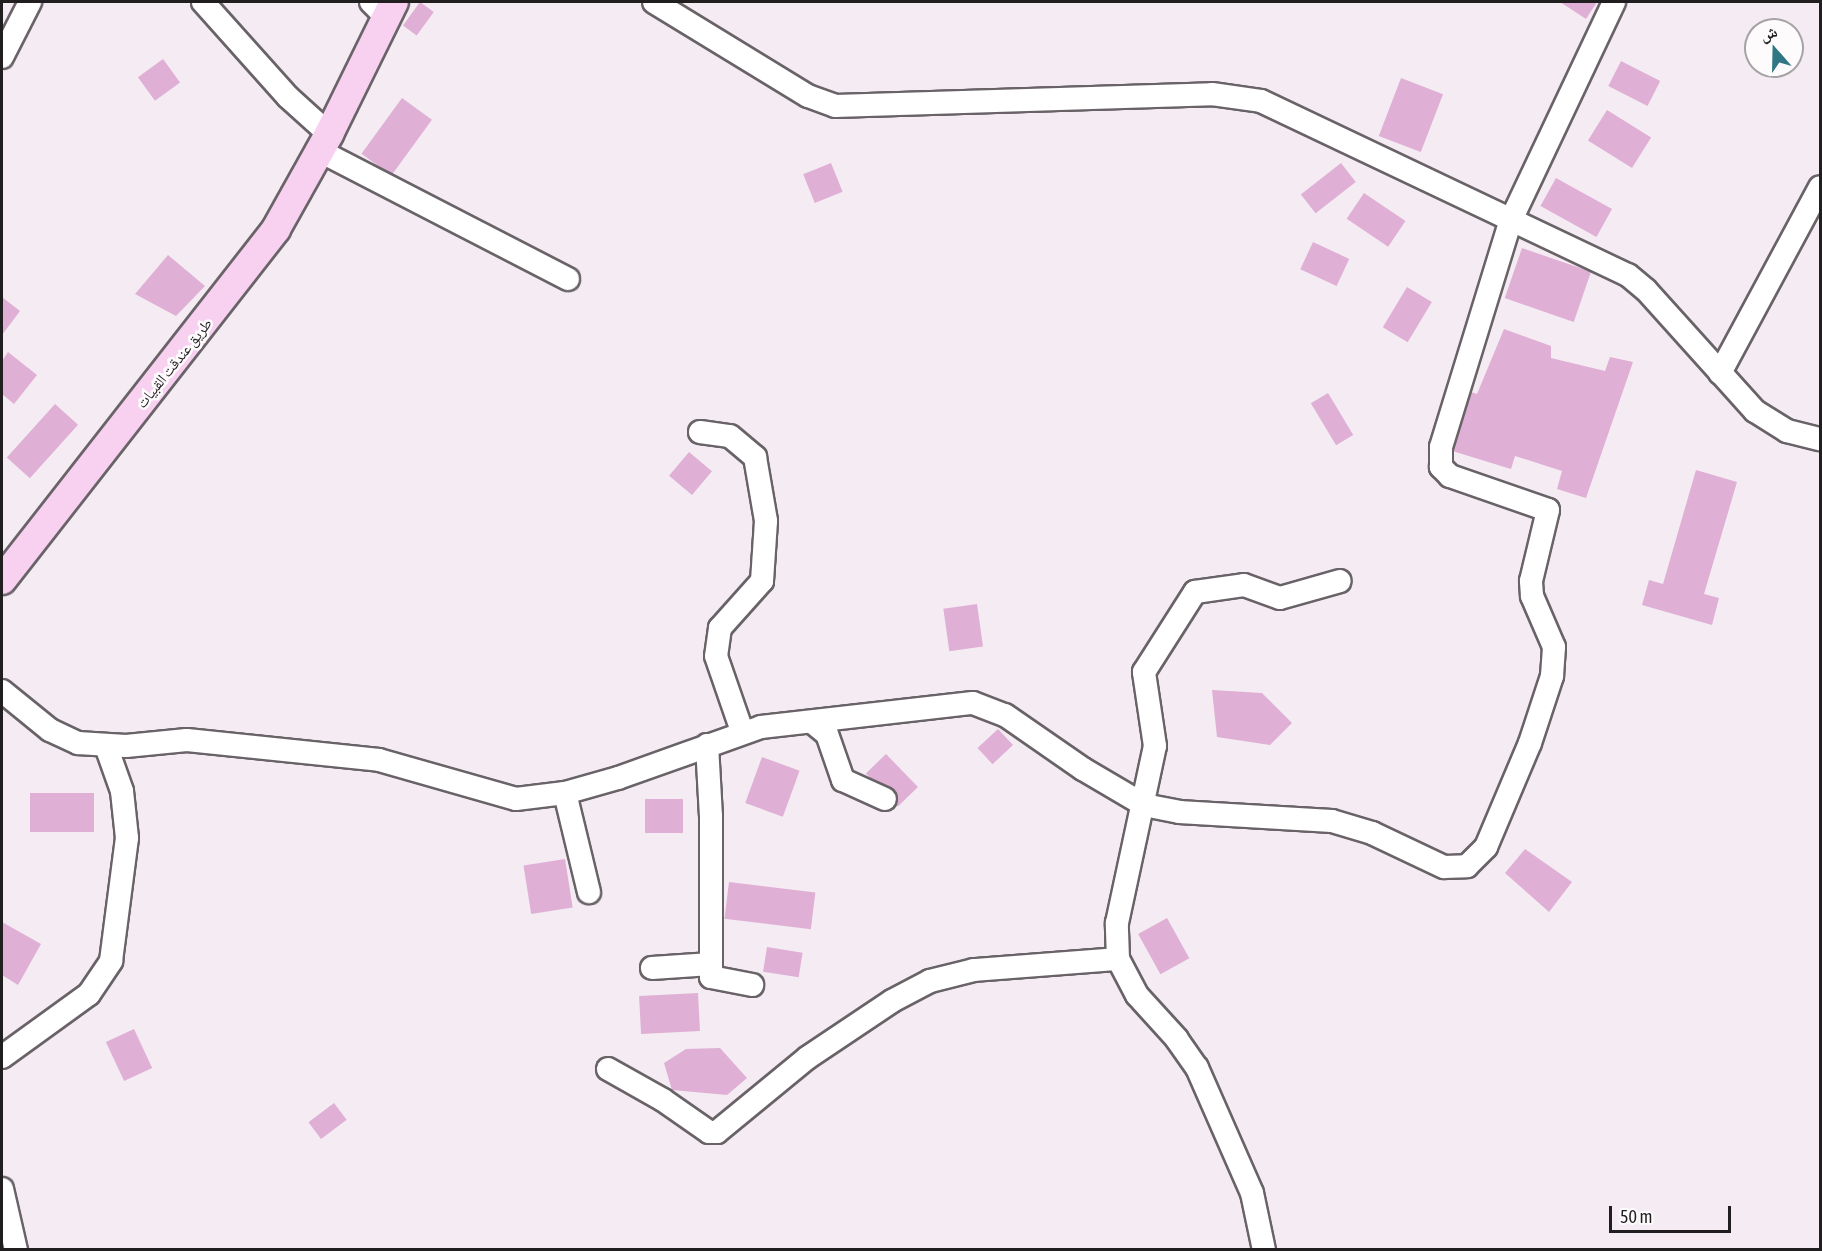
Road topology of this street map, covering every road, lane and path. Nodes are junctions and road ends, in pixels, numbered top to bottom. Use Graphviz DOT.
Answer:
graph roads {
  1 [pos="30,2"];
  2 [pos="203,2"];
  3 [pos="654,2"];
  4 [pos="1614,2"];
  5 [pos="384,7"];
  6 [pos="2,57"];
  7 [pos="325,143"];
  8 [pos="1821,187"];
  9 [pos="1511,220"];
  10 [pos="568,279"];
  11 [pos="1720,373"];
  12 [pos="700,432"];
  13 [pos="1821,439"];
  14 [pos="2,580"];
  15 [pos="1340,581"];
  16 [pos="2,691"];
  17 [pos="812,722"];
  18 [pos="742,731"];
  19 [pos="707,745"];
  20 [pos="106,746"];
  21 [pos="566,793"];
  22 [pos="885,799"];
  23 [pos="1144,805"];
  24 [pos="589,891"];
  25 [pos="1118,959"];
  26 [pos="711,964"];
  27 [pos="652,968"];
  28 [pos="752,985"];
  29 [pos="2,1057"];
  30 [pos="608,1069"];
  31 [pos="2,1189"];
  32 [pos="16,1250"];
  33 [pos="1264,1250"];
  1 -- 6 [label="street"];
  2 -- 7 [label="street"];
  3 -- 9 [label="street"];
  4 -- 9 [label="street"];
  5 -- 7 [label="main road, طريق عندقت القبيات"];
  7 -- 10 [label="street"];
  7 -- 14 [label="main road, طريق عندقت القبيات"];
  8 -- 11 [label="street"];
  9 -- 11 [label="street"];
  9 -- 23 [label="street"];
  11 -- 13 [label="street"];
  12 -- 18 [label="street"];
  15 -- 23 [label="street"];
  16 -- 20 [label="street"];
  17 -- 18 [label="street"];
  17 -- 22 [label="street"];
  17 -- 23 [label="street"];
  18 -- 19 [label="street"];
  19 -- 21 [label="street"];
  19 -- 26 [label="street"];
  20 -- 21 [label="street"];
  20 -- 29 [label="street"];
  21 -- 24 [label="street"];
  23 -- 25 [label="street"];
  25 -- 30 [label="street"];
  25 -- 33 [label="street"];
  26 -- 27 [label="street"];
  26 -- 28 [label="street"];
  31 -- 32 [label="street"];
}
